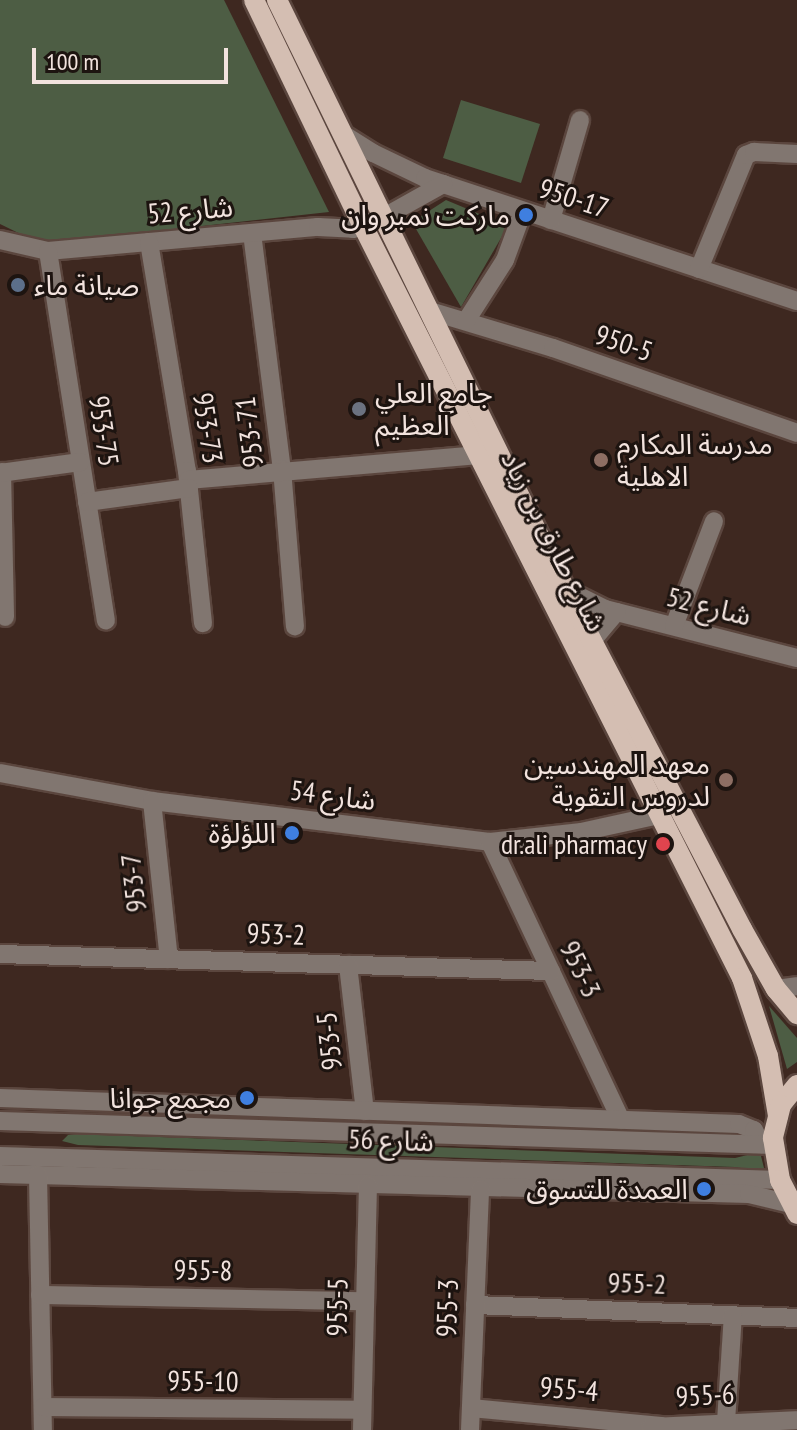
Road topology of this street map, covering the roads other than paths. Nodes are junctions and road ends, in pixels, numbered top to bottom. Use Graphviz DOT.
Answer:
graph roads {
  1 [pos="254,0"];
  2 [pos="277,0"];
  3 [pos="580,120"];
  4 [pos="341,133"];
  5 [pos="797,154"];
  6 [pos="443,184"];
  7 [pos="523,211"];
  8 [pos="384,217"];
  9 [pos="551,220"];
  10 [pos="363,226"];
  11 [pos="252,233"];
  12 [pos="0,240"];
  13 [pos="149,242"];
  14 [pos="48,251"];
  15 [pos="699,269"];
  16 [pos="797,301"];
  17 [pos="430,311"];
  18 [pos="466,321"];
  19 [pos="797,433"];
  20 [pos="479,455"];
  21 [pos="80,462"];
  22 [pos="282,469"];
  23 [pos="1,472"];
  24 [pos="188,484"];
  25 [pos="87,502"];
  26 [pos="714,521"];
  27 [pos="565,589"];
  28 [pos="616,612"];
  29 [pos="5,617"];
  30 [pos="106,620"];
  31 [pos="203,623"];
  32 [pos="295,626"];
  33 [pos="674,626"];
  34 [pos="592,641"];
  35 [pos="797,658"];
  36 [pos="0,773"];
  37 [pos="152,801"];
  38 [pos="659,815"];
  39 [pos="490,842"];
  40 [pos="0,954"];
  41 [pos="169,959"];
  42 [pos="348,965"];
  43 [pos="551,971"];
  44 [pos="797,986"];
  45 [pos="776,989"];
  46 [pos="797,1014"];
  47 [pos="797,1085"];
  48 [pos="0,1098"];
  49 [pos="365,1111"];
  50 [pos="492,1116"];
  51 [pos="778,1116"];
  52 [pos="621,1120"];
  53 [pos="0,1121"];
  54 [pos="55,1123"];
  55 [pos="456,1135"];
  56 [pos="767,1145"];
  57 [pos="0,1156"];
  58 [pos="54,1158"];
  59 [pos="0,1174"];
  60 [pos="38,1175"];
  61 [pos="780,1180"];
  62 [pos="368,1185"];
  63 [pos="480,1189"];
  64 [pos="794,1209"];
  65 [pos="40,1295"];
  66 [pos="365,1301"];
  67 [pos="475,1305"];
  68 [pos="733,1315"];
  69 [pos="797,1318"];
  70 [pos="43,1407"];
  71 [pos="471,1408"];
  72 [pos="362,1410"];
  73 [pos="797,1420"];
  74 [pos="726,1422"];
  75 [pos="765,1426"];
  76 [pos="661,1428"];
  77 [pos="43,1430"];
  78 [pos="362,1430"];
  79 [pos="470,1430"];
  80 [pos="616,1430"];
  1 -- 10 [label="main road, شارع طارق بن زياد"];
  2 -- 4 [label="main road, شارع طارق بن زياد"];
  3 -- 9 [label="street"];
  4 -- 6 [label="street, 950-17"];
  4 -- 8 [label="main road, شارع طارق بن زياد"];
  5 -- 15 [label="street"];
  6 -- 7 [label="street, 950-17"];
  6 -- 8 [label="street, شارع 52"];
  7 -- 9 [label="street, 950-17"];
  7 -- 18 [label="street"];
  8 -- 10 [label="street, شارع 52"];
  8 -- 17 [label="main road, شارع طارق بن زياد"];
  9 -- 15 [label="street, 950-17"];
  10 -- 11 [label="street, شارع 52"];
  10 -- 20 [label="main road, شارع طارق بن زياد"];
  11 -- 13 [label="street, شارع 52"];
  11 -- 22 [label="street, 953-71"];
  12 -- 14 [label="street, شارع 52"];
  13 -- 14 [label="street, شارع 52"];
  13 -- 24 [label="street, 953-73"];
  14 -- 21 [label="street, 953-75"];
  15 -- 16 [label="street, 950-17"];
  17 -- 18 [label="street, 950-5"];
  17 -- 27 [label="main road, شارع طارق بن زياد"];
  18 -- 19 [label="street, 950-5"];
  20 -- 22 [label="street"];
  20 -- 38 [label="main road, شارع طارق بن زياد"];
  21 -- 23 [label="street"];
  21 -- 25 [label="street, 953-75"];
  22 -- 24 [label="street"];
  22 -- 32 [label="street, 953-71"];
  23 -- 29 [label="street"];
  24 -- 25 [label="street"];
  24 -- 31 [label="street, 953-73"];
  25 -- 30 [label="street, 953-75"];
  26 -- 33 [label="street"];
  27 -- 28 [label="street, شارع 52"];
  27 -- 34 [label="main road, شارع طارق بن زياد"];
  28 -- 33 [label="street, شارع 52"];
  28 -- 34 [label="street"];
  33 -- 35 [label="street, شارع 52"];
  34 -- 45 [label="main road, شارع طارق بن زياد"];
  36 -- 37 [label="street, شارع 54"];
  37 -- 39 [label="street, شارع 54"];
  37 -- 41 [label="street, 953-7"];
  38 -- 39 [label="street, شارع 54"];
  38 -- 51 [label="main road, شارع طارق بن زياد"];
  39 -- 43 [label="street, 953-3"];
  40 -- 41 [label="street, 953-2"];
  41 -- 42 [label="street, 953-2"];
  42 -- 43 [label="street, 953-2"];
  42 -- 49 [label="street, 953-5"];
  43 -- 52 [label="street, 953-3"];
  44 -- 45 [label="street"];
  45 -- 46 [label="main road, شارع طارق بن زياد"];
  47 -- 51 [label="main road"];
  48 -- 49 [label="street"];
  49 -- 50 [label="street"];
  50 -- 52 [label="street"];
  50 -- 55 [label="street"];
  51 -- 56 [label="main road"];
  52 -- 56 [label="street"];
  53 -- 54 [label="street, شارع 56"];
  54 -- 55 [label="street, شارع 56"];
  54 -- 58 [label="street"];
  55 -- 56 [label="street, شارع 56"];
  56 -- 61 [label="main road"];
  57 -- 58 [label="street, شارع 56"];
  58 -- 61 [label="street, شارع 56"];
  59 -- 60 [label="street"];
  60 -- 62 [label="street"];
  60 -- 65 [label="street"];
  61 -- 64 [label="main road"];
  62 -- 63 [label="street"];
  62 -- 66 [label="street, 955-5"];
  63 -- 64 [label="street"];
  63 -- 67 [label="street, 955-3"];
  65 -- 66 [label="street, 955-8"];
  65 -- 70 [label="street"];
  66 -- 72 [label="street, 955-5"];
  67 -- 68 [label="street, 955-2"];
  67 -- 71 [label="street, 955-3"];
  68 -- 69 [label="street, 955-2"];
  68 -- 74 [label="street"];
  70 -- 72 [label="street, 955-10"];
  70 -- 77 [label="street"];
  71 -- 76 [label="street, 955-4"];
  71 -- 79 [label="street, 955-3"];
  72 -- 78 [label="street, 955-5"];
  73 -- 75 [label="street, 955-6"];
  74 -- 75 [label="street, 955-6"];
  74 -- 76 [label="street, 955-6"];
  76 -- 80 [label="street, 955-6"];
}
